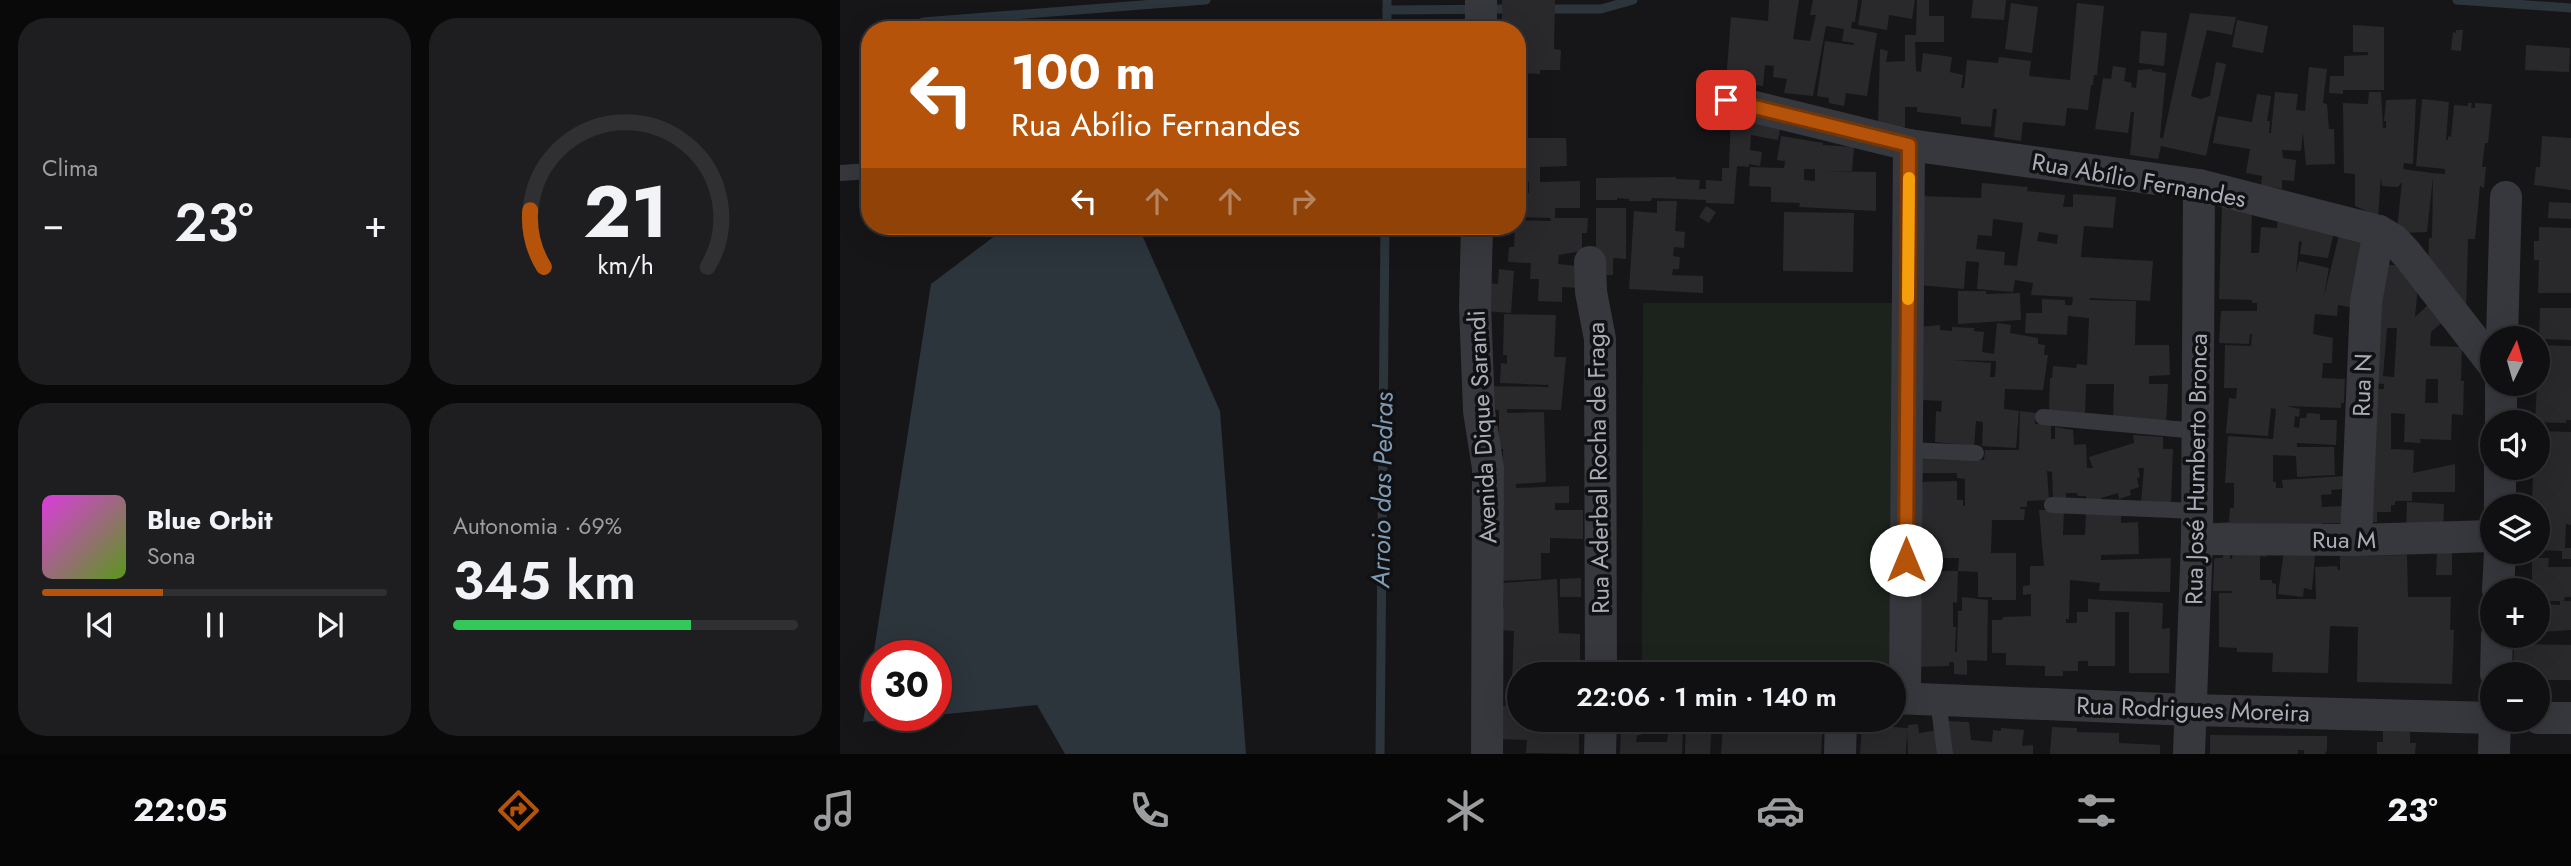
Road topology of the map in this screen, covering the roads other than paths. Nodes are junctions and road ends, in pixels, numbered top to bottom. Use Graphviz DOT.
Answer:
graph roads {
  1 [pos="1726,100"];
  2 [pos="1909,145"];
  3 [pos="861,172"];
  4 [pos="840,173"];
  5 [pos="2199,185"];
  6 [pos="2506,197"];
  7 [pos="2379,231"];
  8 [pos="1477,235"];
  9 [pos="1590,262"];
  10 [pos="2502,326"];
  11 [pos="2480,348"];
  12 [pos="2043,417"];
  13 [pos="2198,431"];
  14 [pos="1906,450"];
  15 [pos="1976,453"];
  16 [pos="2052,505"];
  17 [pos="2197,525"];
  18 [pos="2480,536"];
  19 [pos="2356,540"];
  20 [pos="1601,662"];
  21 [pos="1900,662"];
  22 [pos="1906,698"];
  23 [pos="1938,700"];
  24 [pos="2191,710"];
  25 [pos="2550,718"];
  26 [pos="2571,718"];
  27 [pos="2480,719"];
  28 [pos="1601,732"];
  29 [pos="1841,732"];
  30 [pos="2493,732"];
  31 [pos="1487,754"];
  32 [pos="1600,754"];
  33 [pos="1840,754"];
  34 [pos="1945,754"];
  35 [pos="2189,754"];
  36 [pos="2494,754"];
  1 -- 2 [label="street, Rua Abílio Fernandes"];
  2 -- 5 [label="street, Rua Abílio Fernandes"];
  2 -- 14 [label="street"];
  3 -- 4 [label="lane"];
  5 -- 7 [label="street, Rua Abílio Fernandes"];
  5 -- 13 [label="street, Rua José Humberto Bronca"];
  6 -- 10 [label="street"];
  7 -- 11 [label="street, Rua Abílio Fernandes"];
  7 -- 19 [label="street, Rua N"];
  8 -- 31 [label="street, Avenida Dique Sarandi"];
  9 -- 20 [label="street, Rua Aderbal Rocha de Fraga"];
  12 -- 13 [label="lane"];
  13 -- 17 [label="street, Rua José Humberto Bronca"];
  14 -- 15 [label="lane"];
  14 -- 21 [label="street"];
  16 -- 17 [label="lane"];
  17 -- 19 [label="street, Rua M"];
  17 -- 24 [label="street, Rua José Humberto Bronca"];
  18 -- 19 [label="street, Rua M"];
  22 -- 23 [label="street, Rua Rodrigues Moreira"];
  23 -- 24 [label="street, Rua Rodrigues Moreira"];
  23 -- 34 [label="lane"];
  24 -- 27 [label="street, Rua Rodrigues Moreira"];
  24 -- 35 [label="street, Rua José Humberto Bronca"];
  25 -- 26 [label="street"];
  28 -- 32 [label="street"];
  29 -- 33 [label="street"];
  30 -- 36 [label="street"];
}
